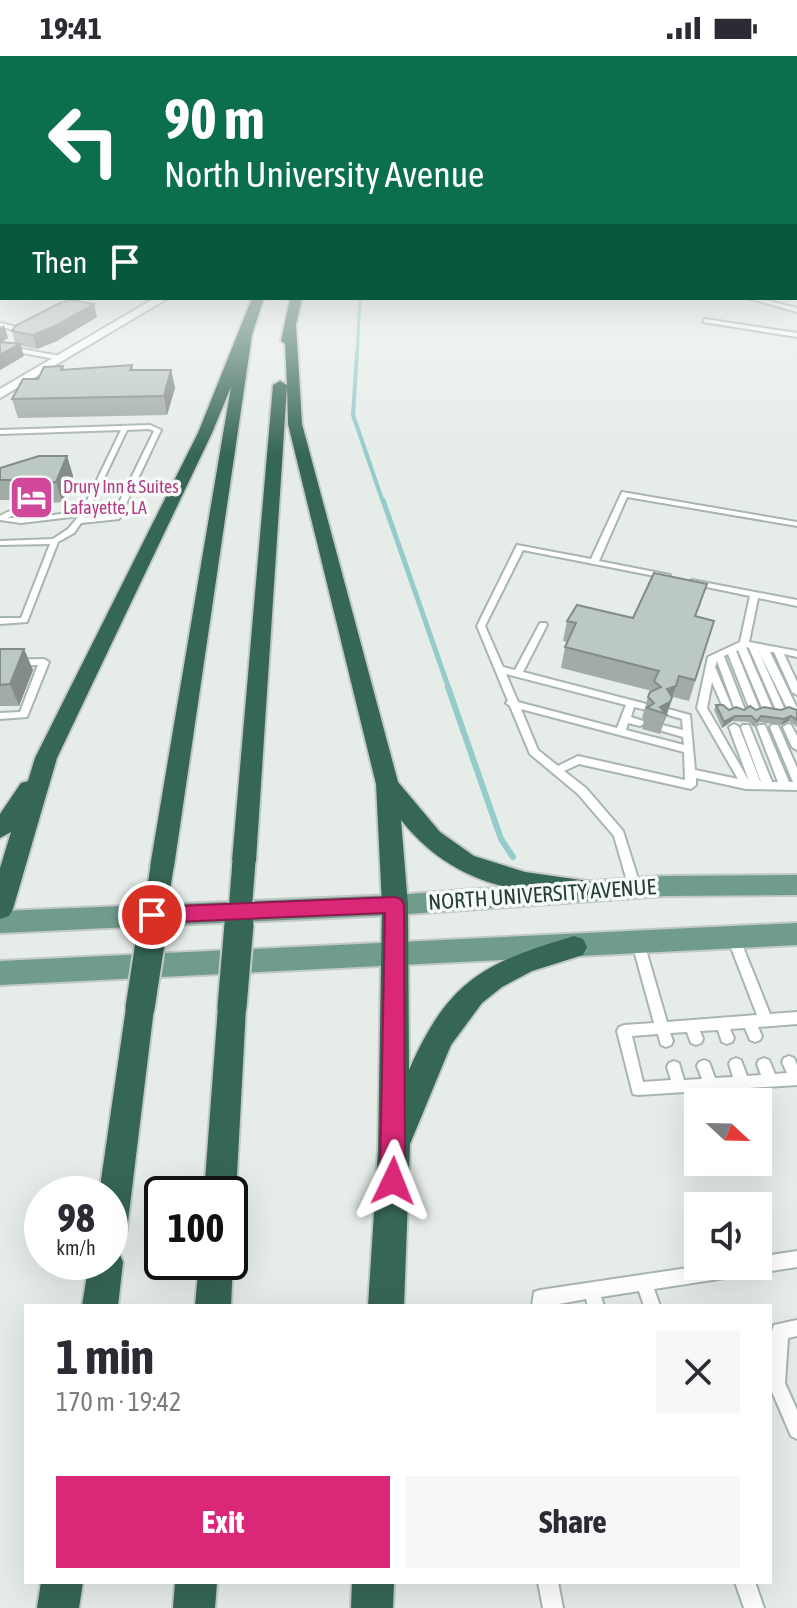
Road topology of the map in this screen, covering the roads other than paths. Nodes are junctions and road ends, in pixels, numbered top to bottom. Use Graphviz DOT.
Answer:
graph roads {
  1 [pos="142,310"];
  2 [pos="254,310"];
  3 [pos="294,310"];
  4 [pos="705,321"];
  5 [pos="32,322"];
  6 [pos="0,325"];
  7 [pos="291,326"];
  8 [pos="19,329"];
  9 [pos="246,335"];
  10 [pos="797,335"];
  11 [pos="15,336"];
  12 [pos="11,343"];
  13 [pos="2,349"];
  14 [pos="60,358"];
  15 [pos="22,381"];
  16 [pos="36,381"];
  17 [pos="0,394"];
  18 [pos="125,428"];
  19 [pos="0,432"];
  20 [pos="47,510"];
  21 [pos="26,511"];
  22 [pos="61,513"];
  23 [pos="83,517"];
  24 [pos="1,518"];
  25 [pos="797,524"];
  26 [pos="55,541"];
  27 [pos="0,543"];
  28 [pos="594,562"];
  29 [pos="755,594"];
  30 [pos="797,603"];
  31 [pos="0,621"];
  32 [pos="543,625"];
  33 [pos="746,646"];
  34 [pos="777,650"];
  35 [pos="719,655"];
  36 [pos="796,657"];
  37 [pos="0,663"];
  38 [pos="711,667"];
  39 [pos="498,669"];
  40 [pos="518,674"];
  41 [pos="797,692"];
  42 [pos="511,703"];
  43 [pos="631,703"];
  44 [pos="647,707"];
  45 [pos="728,710"];
  46 [pos="740,710"];
  47 [pos="755,710"];
  48 [pos="768,710"];
  49 [pos="780,710"];
  50 [pos="793,710"];
  51 [pos="668,712"];
  52 [pos="3,716"];
  53 [pos="625,719"];
  54 [pos="640,723"];
  55 [pos="734,727"];
  56 [pos="746,727"];
  57 [pos="762,727"];
  58 [pos="775,727"];
  59 [pos="788,727"];
  60 [pos="662,728"];
  61 [pos="0,729"];
  62 [pos="620,732"];
  63 [pos="688,735"];
  64 [pos="797,747"];
  65 [pos="689,750"];
  66 [pos="46,758"];
  67 [pos="556,771"];
  68 [pos="690,773"];
  69 [pos="387,784"];
  70 [pos="793,784"];
  71 [pos="757,786"];
  72 [pos="0,829"];
  73 [pos="797,885"];
  74 [pos="635,888"];
  75 [pos="588,891"];
  76 [pos="395,905"];
  77 [pos="0,909"];
  78 [pos="0,922"];
  79 [pos="797,934"];
  80 [pos="733,937"];
  81 [pos="638,943"];
  82 [pos="574,947"];
  83 [pos="394,956"];
  84 [pos="0,973"];
  85 [pos="797,1018"];
  86 [pos="770,1020"];
  87 [pos="749,1022"];
  88 [pos="722,1024"];
  89 [pos="665,1034"];
  90 [pos="778,1034"];
  91 [pos="755,1036"];
  92 [pos="727,1038"];
  93 [pos="789,1062"];
  94 [pos="736,1064"];
  95 [pos="764,1064"];
  96 [pos="704,1066"];
  97 [pos="674,1067"];
  98 [pos="796,1079"];
  99 [pos="770,1080"];
  100 [pos="742,1083"];
  101 [pos="711,1085"];
  102 [pos="679,1087"];
  103 [pos="394,1150"];
  104 [pos="117,1176"];
  105 [pos="221,1176"];
  106 [pos="797,1259"];
  107 [pos="772,1263"];
  108 [pos="684,1277"];
  109 [pos="104,1280"];
  110 [pos="215,1280"];
  111 [pos="644,1283"];
  112 [pos="594,1298"];
  113 [pos="100,1304"];
  114 [pos="213,1304"];
  115 [pos="386,1304"];
  116 [pos="540,1304"];
  117 [pos="651,1304"];
  118 [pos="797,1328"];
  119 [pos="797,1430"];
  120 [pos="62,1584"];
  121 [pos="196,1584"];
  122 [pos="373,1584"];
  123 [pos="548,1584"];
  124 [pos="746,1584"];
  125 [pos="58,1608"];
  126 [pos="194,1608"];
  127 [pos="372,1608"];
  128 [pos="553,1608"];
  129 [pos="754,1608"];
  1 -- 14 [label="street"];
  2 -- 9 [label="highway"];
  3 -- 7 [label="highway"];
  4 -- 10 [label="lane"];
  5 -- 8 [label="lane"];
  6 -- 8 [label="lane"];
  7 -- 69 [label="highway"];
  7 -- 105 [label="highway, bridge"];
  8 -- 11 [label="lane"];
  9 -- 66 [label="highway"];
  9 -- 104 [label="highway, bridge"];
  12 -- 13 [label="lane"];
  13 -- 14 [label="lane"];
  14 -- 15 [label="street"];
  15 -- 16 [label="lane"];
  15 -- 17 [label="street"];
  18 -- 19 [label="lane"];
  18 -- 23 [label="lane"];
  18 -- 23 [label="lane"];
  20 -- 22 [label="lane"];
  21 -- 24 [label="lane"];
  22 -- 23 [label="lane"];
  22 -- 24 [label="lane"];
  23 -- 26 [label="lane"];
  25 -- 28 [label="lane"];
  26 -- 27 [label="lane"];
  26 -- 31 [label="lane"];
  28 -- 29 [label="lane"];
  28 -- 39 [label="lane"];
  29 -- 30 [label="lane"];
  29 -- 33 [label="lane"];
  32 -- 40 [label="lane"];
  33 -- 34 [label="lane"];
  33 -- 35 [label="lane"];
  33 -- 47 [label="lane"];
  33 -- 48 [label="lane"];
  33 -- 49 [label="lane"];
  33 -- 50 [label="lane"];
  34 -- 36 [label="lane"];
  34 -- 41 [label="lane"];
  35 -- 38 [label="lane"];
  35 -- 46 [label="lane"];
  37 -- 52 [label="lane"];
  38 -- 45 [label="lane"];
  38 -- 71 [label="lane"];
  39 -- 40 [label="lane"];
  39 -- 42 [label="lane"];
  40 -- 43 [label="lane"];
  42 -- 62 [label="lane"];
  42 -- 67 [label="lane"];
  43 -- 44 [label="lane"];
  43 -- 53 [label="lane"];
  51 -- 63 [label="lane"];
  52 -- 61 [label="lane"];
  53 -- 54 [label="lane"];
  53 -- 62 [label="lane"];
  55 -- 71 [label="lane"];
  56 -- 71 [label="lane"];
  57 -- 70 [label="lane"];
  58 -- 70 [label="lane"];
  59 -- 64 [label="lane"];
  60 -- 63 [label="lane"];
  62 -- 65 [label="lane"];
  63 -- 65 [label="lane"];
  65 -- 68 [label="lane"];
  66 -- 72 [label="highway"];
  66 -- 77 [label="highway"];
  67 -- 68 [label="lane"];
  67 -- 74 [label="lane"];
  68 -- 71 [label="lane"];
  69 -- 75 [label="highway"];
  69 -- 76 [label="highway"];
  70 -- 71 [label="lane"];
  73 -- 74 [label="main road, NORTH UNIVERSITY AVENUE"];
  74 -- 75 [label="main road, NORTH UNIVERSITY AVENUE"];
  75 -- 76 [label="main road, NORTH UNIVERSITY AVENUE"];
  76 -- 78 [label="main road, NORTH UNIVERSITY AVENUE"];
  76 -- 83 [label="highway"];
  79 -- 80 [label="main road"];
  80 -- 81 [label="main road"];
  80 -- 86 [label="lane"];
  81 -- 82 [label="main road"];
  81 -- 89 [label="lane"];
  82 -- 83 [label="main road"];
  82 -- 103 [label="highway"];
  83 -- 84 [label="main road"];
  83 -- 103 [label="highway"];
  85 -- 86 [label="lane"];
  86 -- 87 [label="lane"];
  86 -- 90 [label="lane"];
  87 -- 88 [label="lane"];
  87 -- 91 [label="lane"];
  88 -- 89 [label="lane"];
  88 -- 92 [label="lane"];
  89 -- 102 [label="lane"];
  93 -- 98 [label="lane"];
  94 -- 100 [label="lane"];
  95 -- 99 [label="lane"];
  96 -- 101 [label="lane"];
  97 -- 102 [label="lane"];
  98 -- 99 [label="lane"];
  99 -- 100 [label="lane"];
  100 -- 101 [label="lane"];
  101 -- 102 [label="lane"];
  103 -- 115 [label="highway"];
  106 -- 107 [label="lane"];
  108 -- 111 [label="lane"];
  109 -- 113 [label="highway"];
  110 -- 114 [label="highway"];
  111 -- 112 [label="lane"];
  111 -- 117 [label="lane"];
  112 -- 116 [label="lane"];
  118 -- 119 [label="lane"];
  120 -- 125 [label="highway"];
  121 -- 126 [label="highway"];
  122 -- 127 [label="highway"];
  123 -- 128 [label="lane"];
  124 -- 129 [label="lane"];
}
